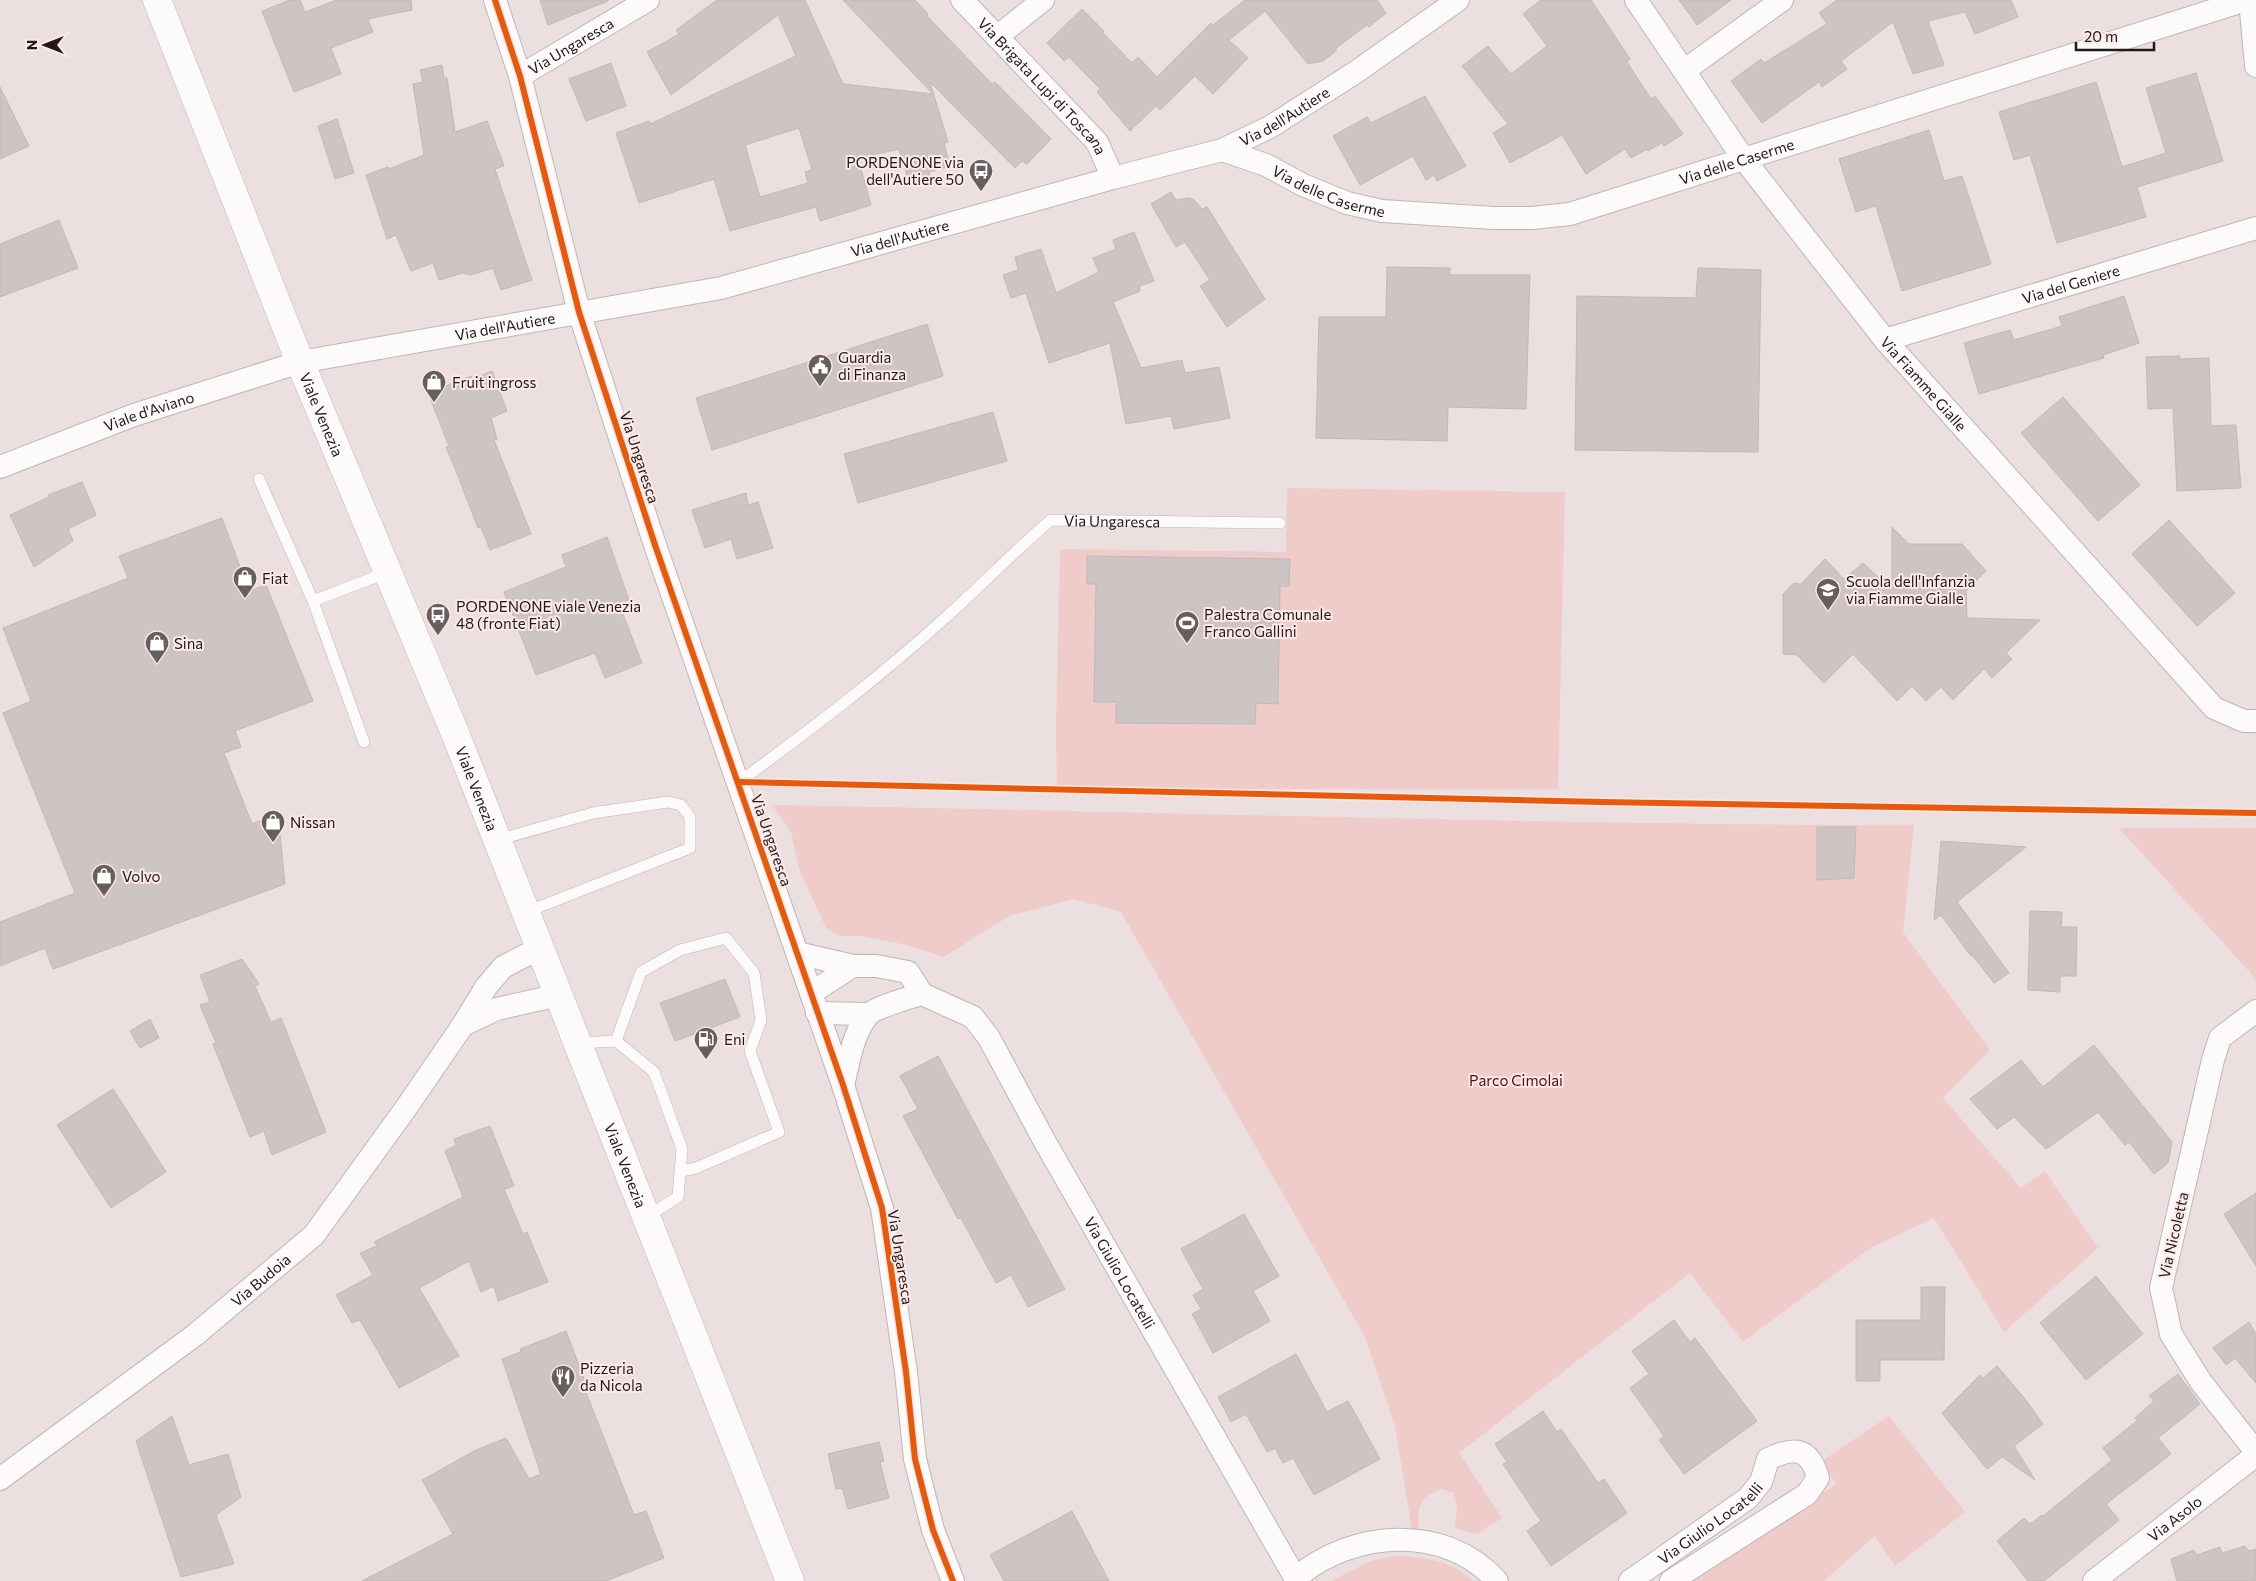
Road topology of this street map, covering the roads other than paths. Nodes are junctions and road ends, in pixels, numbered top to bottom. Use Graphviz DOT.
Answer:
graph roads {
  1 [pos="157,0"];
  2 [pos="495,0"];
  3 [pos="648,0"];
  4 [pos="962,0"];
  5 [pos="1043,0"];
  6 [pos="1458,0"];
  7 [pos="1636,0"];
  8 [pos="1782,0"];
  9 [pos="2248,0"];
  10 [pos="997,37"];
  11 [pos="2256,66"];
  12 [pos="1685,70"];
  13 [pos="520,76"];
  14 [pos="1222,150"];
  15 [pos="1743,158"];
  16 [pos="1112,178"];
  17 [pos="2256,228"];
  18 [pos="579,312"];
  19 [pos="1885,340"];
  20 [pos="300,362"];
  21 [pos="0,467"];
  22 [pos="259,478"];
  23 [pos="1280,523"];
  24 [pos="388,572"];
  25 [pos="313,601"];
  26 [pos="2256,721"];
  27 [pos="364,742"];
  28 [pos="739,782"];
  29 [pos="498,840"];
  30 [pos="526,912"];
  31 [pos="540,948"];
  32 [pos="797,953"];
  33 [pos="853,966"];
  34 [pos="922,994"];
  35 [pos="559,995"];
  36 [pos="814,1003"];
  37 [pos="2256,1011"];
  38 [pos="868,1014"];
  39 [pos="463,1025"];
  40 [pos="616,1040"];
  41 [pos="578,1043"];
  42 [pos="843,1085"];
  43 [pos="680,1171"];
  44 [pos="646,1217"];
  45 [pos="2256,1454"];
  46 [pos="0,1479"];
  47 [pos="1297,1579"];
  48 [pos="790,1581"];
  49 [pos="954,1581"];
  50 [pos="1497,1581"];
  51 [pos="1630,1581"];
  52 [pos="1671,1581"];
  53 [pos="2094,1581"];
  1 -- 20 [label="main road, Viale Venezia"];
  2 -- 13 [label="street, Via Ungaresca"];
  3 -- 13 [label="street, Via Ungaresca"];
  4 -- 10 [label="street, Via Brigata Lupi di Toscana"];
  5 -- 10 [label="street"];
  6 -- 14 [label="street, Via dell'Autiere"];
  7 -- 12 [label="street, Via Fiamme Gialle"];
  8 -- 12 [label="street"];
  9 -- 11 [label="street"];
  9 -- 15 [label="street, Via delle Caserme"];
  10 -- 16 [label="street, Via Brigata Lupi di Toscana"];
  12 -- 15 [label="street, Via Fiamme Gialle"];
  13 -- 18 [label="street, Via Ungaresca"];
  14 -- 15 [label="street, Via delle Caserme"];
  14 -- 16 [label="street, Via dell'Autiere"];
  15 -- 19 [label="street, Via Fiamme Gialle"];
  16 -- 18 [label="street, Via dell'Autiere"];
  17 -- 19 [label="street, Via del Geniere"];
  18 -- 20 [label="street, Via dell'Autiere"];
  18 -- 28 [label="street, Via Ungaresca"];
  19 -- 26 [label="street, Via Fiamme Gialle"];
  20 -- 21 [label="street, Viale d'Aviano"];
  20 -- 24 [label="main road, Viale Venezia"];
  22 -- 25 [label="lane"];
  23 -- 28 [label="lane, Via Ungaresca"];
  24 -- 25 [label="lane"];
  24 -- 29 [label="main road, Viale Venezia"];
  25 -- 27 [label="lane"];
  28 -- 32 [label="street, Via Ungaresca"];
  29 -- 30 [label="main road, Viale Venezia"];
  29 -- 30 [label="lane"];
  30 -- 31 [label="main road, Viale Venezia"];
  31 -- 35 [label="main road, Viale Venezia"];
  31 -- 39 [label="street, Via Budoia"];
  32 -- 33 [label="street"];
  32 -- 36 [label="street, Via Ungaresca"];
  33 -- 34 [label="street"];
  33 -- 36 [label="street"];
  34 -- 38 [label="street"];
  34 -- 47 [label="street, Via Giulio Locatelli"];
  35 -- 39 [label="street"];
  35 -- 41 [label="main road, Viale Venezia"];
  36 -- 38 [label="street"];
  36 -- 42 [label="street, Via Ungaresca"];
  37 -- 45 [label="street, Via Nicoletta"];
  38 -- 42 [label="street"];
  39 -- 46 [label="street, Via Budoia"];
  40 -- 41 [label="lane"];
  40 -- 43 [label="lane"];
  40 -- 43 [label="lane"];
  41 -- 44 [label="main road, Viale Venezia"];
  42 -- 49 [label="street, Via Ungaresca"];
  43 -- 44 [label="lane"];
  44 -- 48 [label="main road, Viale Venezia"];
  45 -- 53 [label="street, Via Asolo"];
  47 -- 50 [label="street, Via Giulio Locatelli"];
  51 -- 52 [label="street, Via Giulio Locatelli"];
}
